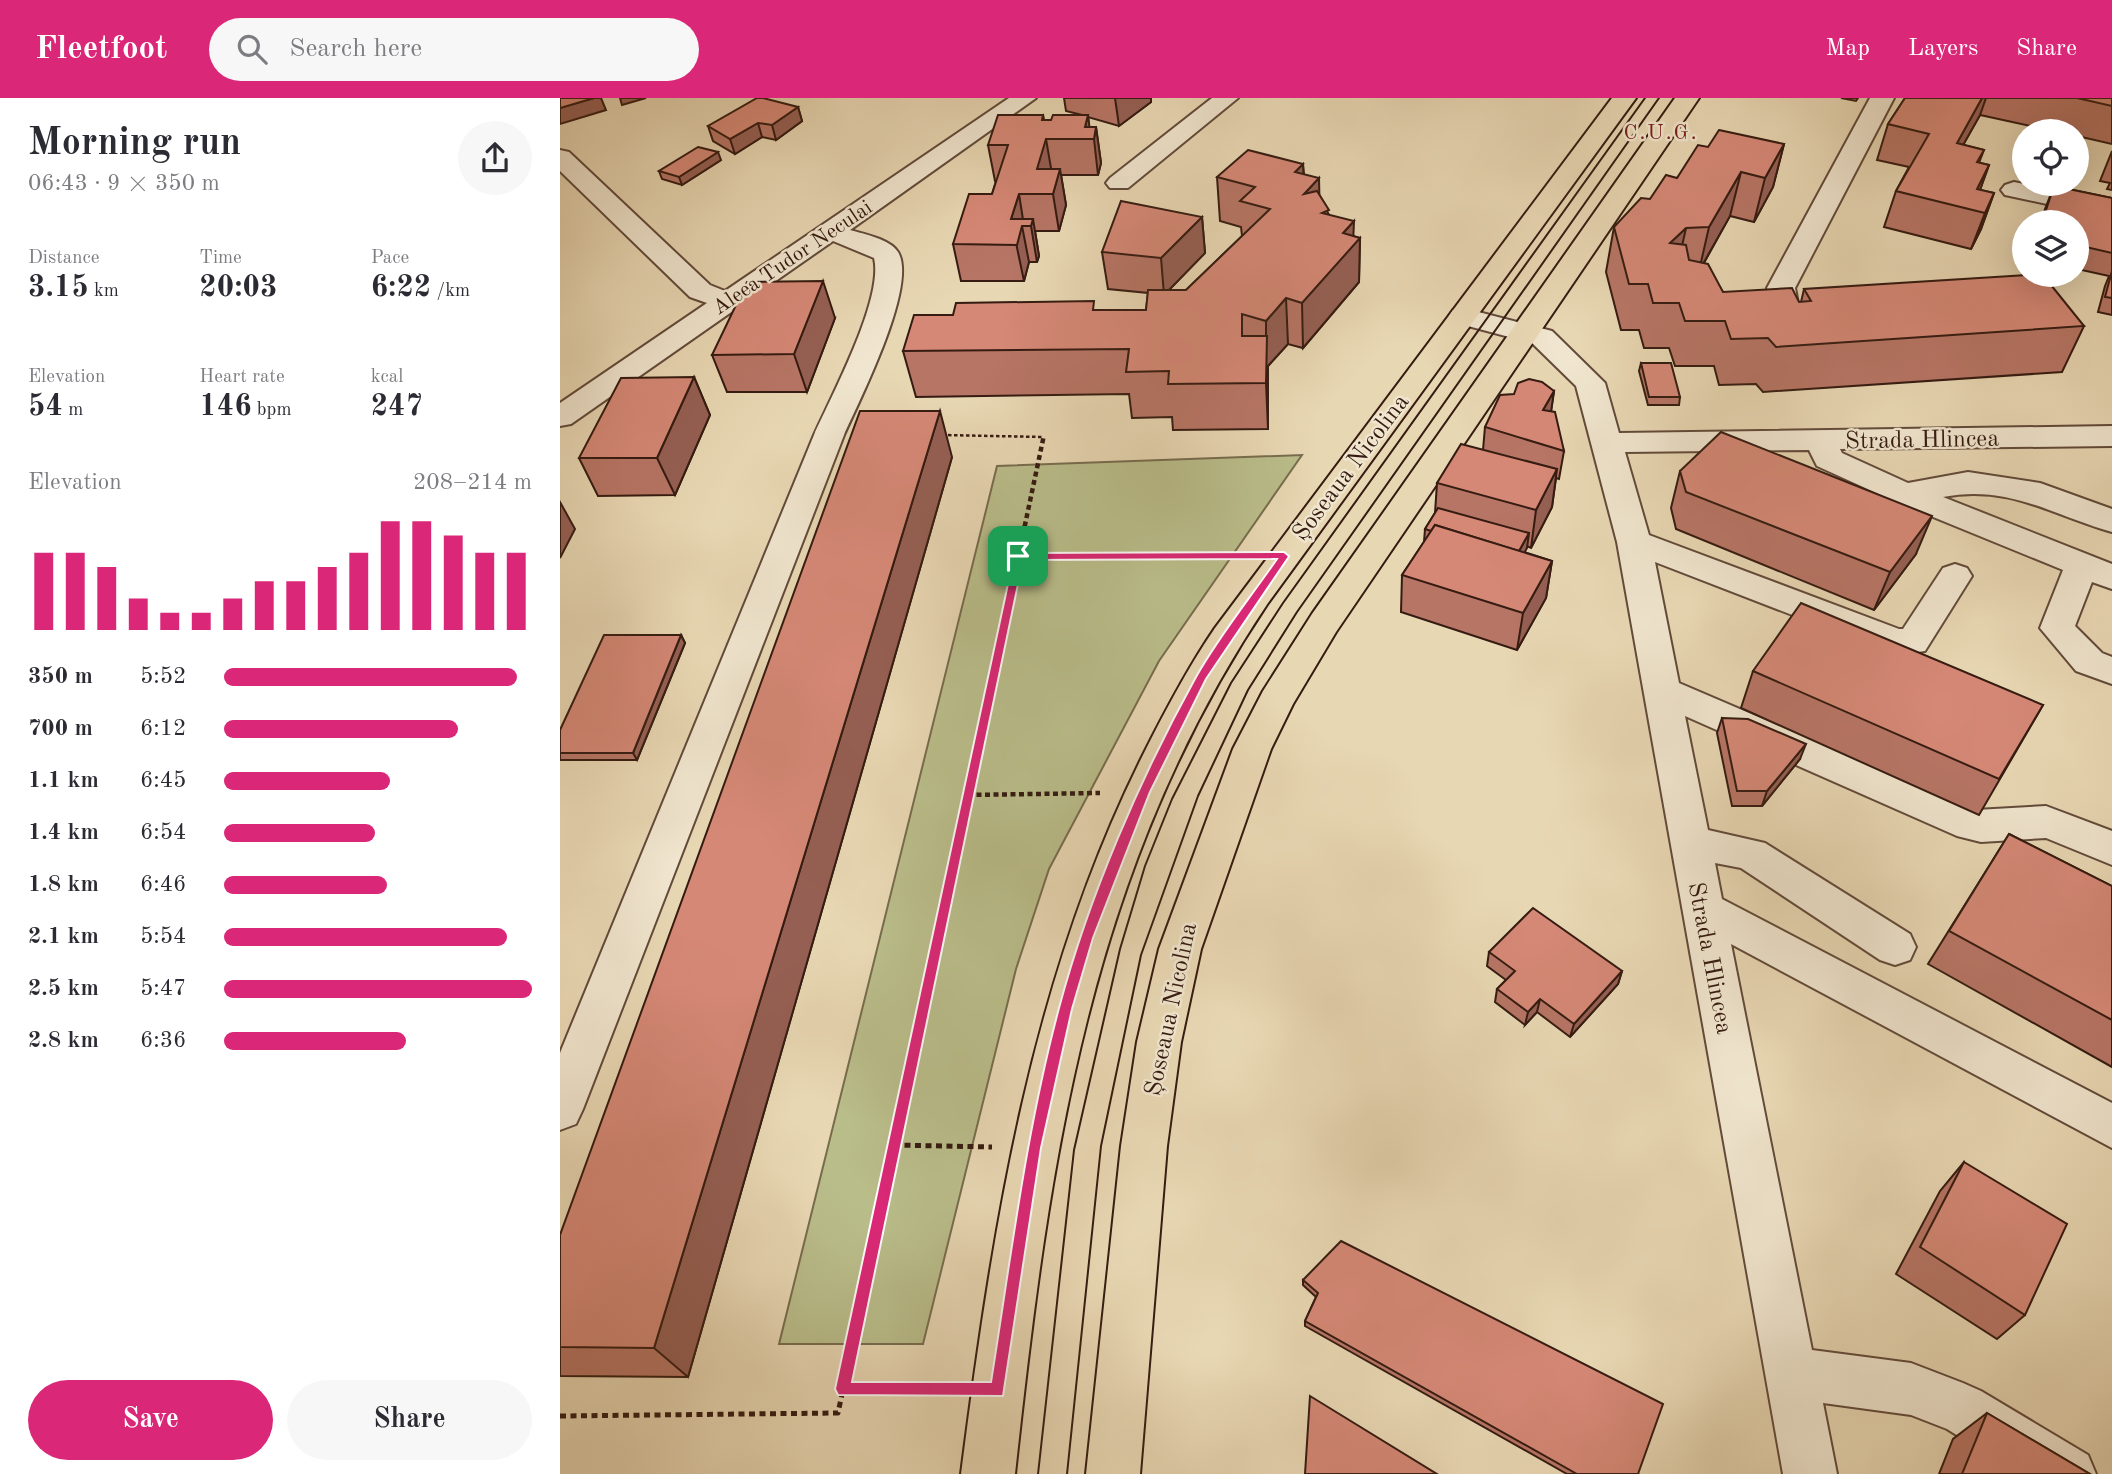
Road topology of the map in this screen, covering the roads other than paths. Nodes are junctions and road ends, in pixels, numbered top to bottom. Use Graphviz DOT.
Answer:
graph roads {
  1 [pos="1024,98"];
  2 [pos="1226,98"];
  3 [pos="1622,98"];
  4 [pos="1687,98"];
  5 [pos="1882,98"];
  6 [pos="560,157"];
  7 [pos="1119,183"];
  8 [pos="2043,196"];
  9 [pos="2112,210"];
  10 [pos="830,232"];
  11 [pos="728,301"];
  12 [pos="1462,316"];
  13 [pos="1835,321"];
  14 [pos="1524,332"];
  15 [pos="560,417"];
  16 [pos="2112,436"];
  17 [pos="1822,441"];
  18 [pos="1606,443"];
  19 [pos="1905,494"];
  20 [pos="2112,521"];
  21 [pos="1634,542"];
  22 [pos="2097,571"];
  23 [pos="1955,576"];
  24 [pos="2112,671"];
  25 [pos="1660,690"];
  26 [pos="1689,842"];
  27 [pos="2112,849"];
  28 [pos="1701,908"];
  29 [pos="1895,947"];
  30 [pos="560,1110"];
  31 [pos="2112,1127"];
  32 [pos="1791,1373"];
  33 [pos="988,1474"];
  34 [pos="1113,1474"];
  35 [pos="1810,1474"];
  36 [pos="2069,1474"];
  1 -- 10 [label="street, Aleea Tudor Neculai"];
  2 -- 7 [label="street"];
  3 -- 12 [label="main road, Șoseaua Nicolina"];
  4 -- 14 [label="main road, Șoseaua Nicolina"];
  5 -- 13 [label="street"];
  6 -- 11 [label="street"];
  8 -- 9 [label="street"];
  10 -- 11 [label="street, Aleea Tudor Neculai"];
  10 -- 30 [label="street"];
  11 -- 15 [label="street, Aleea Tudor Neculai"];
  12 -- 14 [label="street, Strada Hlincea"];
  12 -- 33 [label="main road, Șoseaua Nicolina"];
  14 -- 18 [label="street, Strada Hlincea"];
  14 -- 34 [label="main road, Șoseaua Nicolina"];
  16 -- 17 [label="street, Strada Hlincea"];
  17 -- 18 [label="street, Strada Hlincea"];
  17 -- 19 [label="street"];
  18 -- 21 [label="street, Strada Hlincea"];
  19 -- 20 [label="street"];
  19 -- 22 [label="street"];
  21 -- 23 [label="street"];
  21 -- 25 [label="street, Strada Hlincea"];
  22 -- 24 [label="street"];
  25 -- 26 [label="street, Strada Hlincea"];
  25 -- 27 [label="street"];
  26 -- 28 [label="street, Strada Hlincea"];
  26 -- 29 [label="street"];
  28 -- 31 [label="street"];
  28 -- 32 [label="street, Strada Hlincea"];
  32 -- 35 [label="street, Strada Hlincea"];
  32 -- 36 [label="street"];
}
